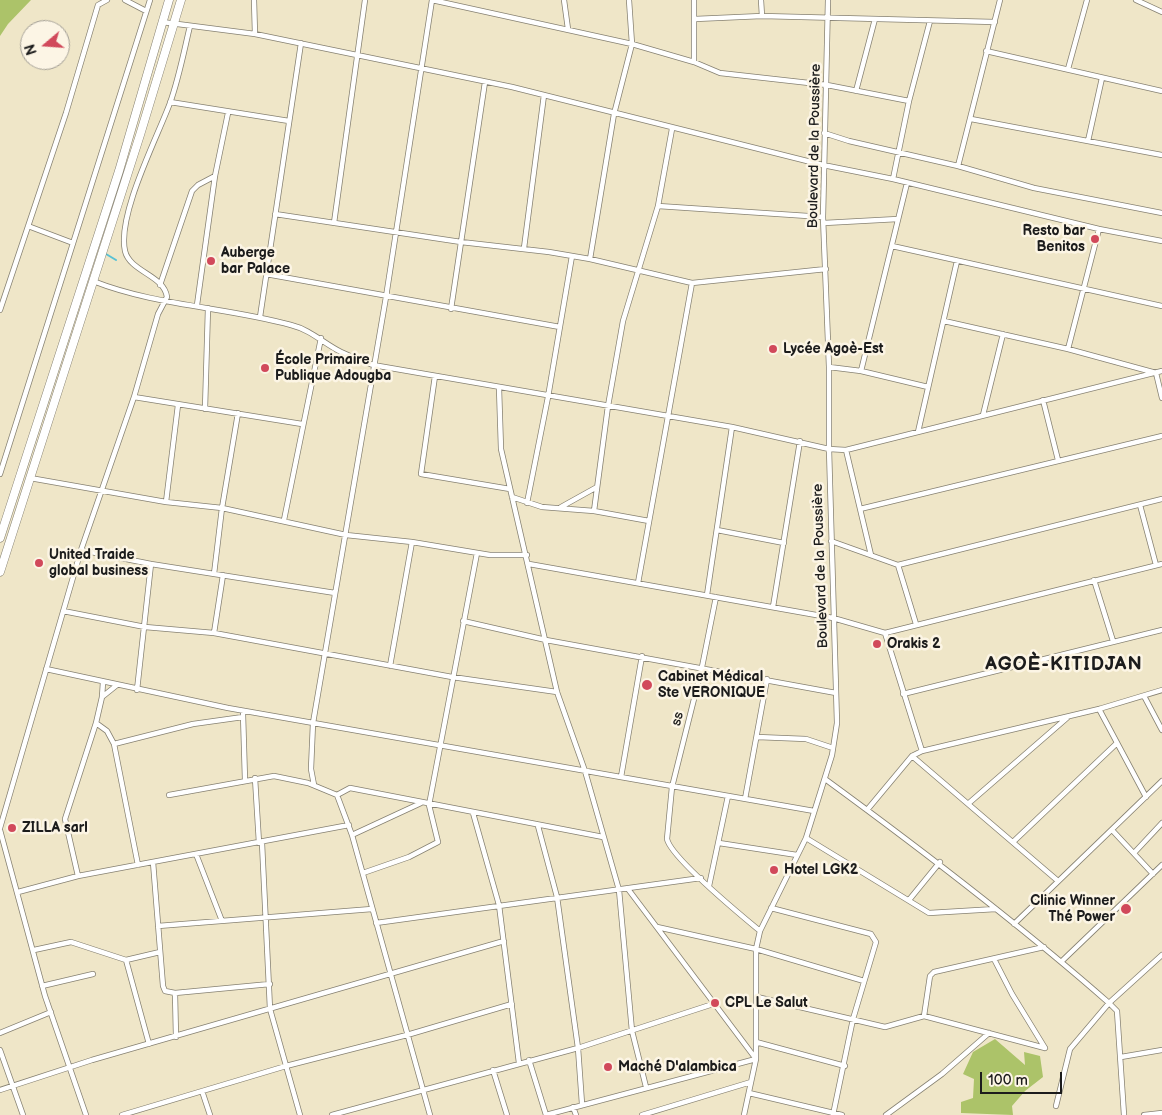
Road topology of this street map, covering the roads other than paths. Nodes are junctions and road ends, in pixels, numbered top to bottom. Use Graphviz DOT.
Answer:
graph roads {
  1 [pos="107,0"];
  2 [pos="124,0"];
  3 [pos="150,0"];
  4 [pos="170,0"];
  5 [pos="181,0"];
  6 [pos="254,0"];
  7 [pos="365,0"];
  8 [pos="432,0"];
  9 [pos="564,0"];
  10 [pos="629,0"];
  11 [pos="694,0"];
  12 [pos="761,0"];
  13 [pos="828,0"];
  14 [pos="1000,0"];
  15 [pos="1087,0"];
  16 [pos="1136,0"];
  17 [pos="146,11"];
  18 [pos="1162,12"];
  19 [pos="762,16"];
  20 [pos="828,17"];
  21 [pos="695,19"];
  22 [pos="875,19"];
  23 [pos="930,21"];
  24 [pos="162,22"];
  25 [pos="995,22"];
  26 [pos="173,24"];
  27 [pos="190,26"];
  28 [pos="568,29"];
  29 [pos="255,34"];
  30 [pos="301,43"];
  31 [pos="632,44"];
  32 [pos="986,52"];
  33 [pos="356,53"];
  34 [pos="694,62"];
  35 [pos="422,69"];
  36 [pos="1068,69"];
  37 [pos="1102,78"];
  38 [pos="485,82"];
  39 [pos="827,85"];
  40 [pos="856,90"];
  41 [pos="1162,91"];
  42 [pos="544,95"];
  43 [pos="909,101"];
  44 [pos="170,102"];
  45 [pos="228,112"];
  46 [pos="614,114"];
  47 [pos="971,119"];
  48 [pos="289,121"];
  49 [pos="672,129"];
  50 [pos="824,133"];
  51 [pos="1088,141"];
  52 [pos="898,152"];
  53 [pos="1162,155"];
  54 [pos="823,165"];
  55 [pos="958,166"];
  56 [pos="215,176"];
  57 [pos="893,179"];
  58 [pos="907,183"];
  59 [pos="658,206"];
  60 [pos="1162,213"];
  61 [pos="275,214"];
  62 [pos="823,217"];
  63 [pos="898,219"];
  64 [pos="334,223"];
  65 [pos="824,223"];
  66 [pos="28,226"];
  67 [pos="1099,229"];
  68 [pos="396,232"];
  69 [pos="1162,241"];
  70 [pos="461,242"];
  71 [pos="73,243"];
  72 [pos="892,246"];
  73 [pos="524,248"];
  74 [pos="572,256"];
  75 [pos="590,259"];
  76 [pos="957,260"];
  77 [pos="826,269"];
  78 [pos="640,270"];
  79 [pos="266,274"];
  80 [pos="93,281"];
  81 [pos="692,283"];
  82 [pos="160,285"];
  83 [pos="1083,290"];
  84 [pos="386,298"];
  85 [pos="166,301"];
  86 [pos="197,305"];
  87 [pos="1162,306"];
  88 [pos="208,308"];
  89 [pos="451,309"];
  90 [pos="0,310"];
  91 [pos="260,317"];
  92 [pos="944,321"];
  93 [pos="560,327"];
  94 [pos="1003,334"];
  95 [pos="321,338"];
  96 [pos="1068,350"];
  97 [pos="373,365"];
  98 [pos="829,367"];
  99 [pos="861,371"];
  100 [pos="1162,371"];
  101 [pos="1156,373"];
  102 [pos="435,376"];
  103 [pos="928,387"];
  104 [pos="499,388"];
  105 [pos="134,397"];
  106 [pos="548,397"];
  107 [pos="1162,398"];
  108 [pos="1043,400"];
  109 [pos="178,405"];
  110 [pos="608,406"];
  111 [pos="205,409"];
  112 [pos="238,413"];
  113 [pos="668,415"];
  114 [pos="983,415"];
  115 [pos="302,424"];
  116 [pos="732,427"];
  117 [pos="918,432"];
  118 [pos="1162,436"];
  119 [pos="800,441"];
  120 [pos="0,449"];
  121 [pos="829,449"];
  122 [pos="7,450"];
  123 [pos="846,450"];
  124 [pos="1058,460"];
  125 [pos="0,474"];
  126 [pos="29,477"];
  127 [pos="597,487"];
  128 [pos="510,489"];
  129 [pos="100,491"];
  130 [pos="512,498"];
  131 [pos="1162,499"];
  132 [pos="166,502"];
  133 [pos="527,503"];
  134 [pos="1140,505"];
  135 [pos="222,508"];
  136 [pos="560,508"];
  137 [pos="860,509"];
  138 [pos="594,511"];
  139 [pos="284,520"];
  140 [pos="649,521"];
  141 [pos="717,530"];
  142 [pos="346,535"];
  143 [pos="0,538"];
  144 [pos="831,541"];
  145 [pos="412,542"];
  146 [pos="784,543"];
  147 [pos="80,550"];
  148 [pos="477,553"];
  149 [pos="527,555"];
  150 [pos="871,555"];
  151 [pos="151,564"];
  152 [pos="529,564"];
  153 [pos="1162,564"];
  154 [pos="898,565"];
  155 [pos="1156,565"];
  156 [pos="0,572"];
  157 [pos="214,574"];
  158 [pos="223,575"];
  159 [pos="1094,580"];
  160 [pos="638,583"];
  161 [pos="335,593"];
  162 [pos="707,596"];
  163 [pos="716,597"];
  164 [pos="774,607"];
  165 [pos="63,611"];
  166 [pos="833,618"];
  167 [pos="464,621"];
  168 [pos="916,624"];
  169 [pos="145,627"];
  170 [pos="1162,630"];
  171 [pos="214,633"];
  172 [pos="885,633"];
  173 [pos="546,640"];
  174 [pos="1113,641"];
  175 [pos="325,654"];
  176 [pos="642,656"];
  177 [pos="390,666"];
  178 [pos="702,667"];
  179 [pos="46,669"];
  180 [pos="452,677"];
  181 [pos="767,679"];
  182 [pos="103,682"];
  183 [pos="117,686"];
  184 [pos="138,690"];
  185 [pos="1162,690"];
  186 [pos="557,692"];
  187 [pos="836,693"];
  188 [pos="903,694"];
  189 [pos="1144,696"];
  190 [pos="102,697"];
  191 [pos="1099,709"];
  192 [pos="243,711"];
  193 [pos="1070,716"];
  194 [pos="243,718"];
  195 [pos="96,723"];
  196 [pos="313,723"];
  197 [pos="1162,730"];
  198 [pos="757,737"];
  199 [pos="114,744"];
  200 [pos="1116,744"];
  201 [pos="440,745"];
  202 [pos="833,748"];
  203 [pos="922,751"];
  204 [pos="912,756"];
  205 [pos="585,771"];
  206 [pos="621,777"];
  207 [pos="255,778"];
  208 [pos="825,778"];
  209 [pos="245,780"];
  210 [pos="1162,781"];
  211 [pos="314,785"];
  212 [pos="672,787"];
  213 [pos="169,795"];
  214 [pos="337,795"];
  215 [pos="728,796"];
  216 [pos="1146,797"];
  217 [pos="745,799"];
  218 [pos="420,803"];
  219 [pos="969,803"];
  220 [pos="429,805"];
  221 [pos="867,810"];
  222 [pos="814,811"];
  223 [pos="473,813"];
  224 [pos="1162,823"];
  225 [pos="349,825"];
  226 [pos="538,826"];
  227 [pos="0,829"];
  228 [pos="1112,830"];
  229 [pos="352,835"];
  230 [pos="603,837"];
  231 [pos="806,838"];
  232 [pos="719,842"];
  233 [pos="1013,842"];
  234 [pos="260,843"];
  235 [pos="196,854"];
  236 [pos="797,854"];
  237 [pos="1134,854"];
  238 [pos="153,862"];
  239 [pos="940,862"];
  240 [pos="138,865"];
  241 [pos="1162,865"];
  242 [pos="363,873"];
  243 [pos="1153,874"];
  244 [pos="78,876"];
  245 [pos="700,878"];
  246 [pos="1058,881"];
  247 [pos="709,886"];
  248 [pos="628,889"];
  249 [pos="619,890"];
  250 [pos="18,892"];
  251 [pos="557,897"];
  252 [pos="909,900"];
  253 [pos="499,905"];
  254 [pos="771,908"];
  255 [pos="372,909"];
  256 [pos="996,909"];
  257 [pos="267,917"];
  258 [pos="222,921"];
  259 [pos="376,923"];
  260 [pos="1014,924"];
  261 [pos="158,926"];
  262 [pos="658,927"];
  263 [pos="760,931"];
  264 [pos="504,941"];
  265 [pos="1044,947"];
  266 [pos="756,949"];
  267 [pos="34,950"];
  268 [pos="160,952"];
  269 [pos="1162,955"];
  270 [pos="994,959"];
  271 [pos="126,960"];
  272 [pos="1062,961"];
  273 [pos="93,974"];
  274 [pos="390,974"];
  275 [pos="864,981"];
  276 [pos="270,984"];
  277 [pos="42,986"];
  278 [pos="175,993"];
  279 [pos="757,997"];
  280 [pos="1109,1003"];
  281 [pos="512,1004"];
  282 [pos="713,1004"];
  283 [pos="270,1009"];
  284 [pos="51,1012"];
  285 [pos="924,1016"];
  286 [pos="853,1019"];
  287 [pos="632,1031"];
  288 [pos="0,1033"];
  289 [pos="989,1033"];
  290 [pos="407,1035"];
  291 [pos="176,1037"];
  292 [pos="756,1042"];
  293 [pos="149,1044"];
  294 [pos="578,1048"];
  295 [pos="0,1050"];
  296 [pos="1162,1050"];
  297 [pos="1121,1057"];
  298 [pos="756,1058"];
  299 [pos="529,1060"];
  300 [pos="519,1063"];
  301 [pos="286,1066"];
  302 [pos="845,1066"];
  303 [pos="71,1068"];
  304 [pos="493,1070"];
  305 [pos="751,1082"];
  306 [pos="13,1086"];
  307 [pos="646,1087"];
  308 [pos="0,1090"];
  309 [pos="422,1090"];
  310 [pos="202,1092"];
  311 [pos="749,1093"];
  312 [pos="582,1104"];
  313 [pos="1056,1106"];
  314 [pos="573,1107"];
  315 [pos="1162,1113"];
  316 [pos="833,1114"];
  317 [pos="23,1115"];
  318 [pos="86,1115"];
  319 [pos="122,1115"];
  320 [pos="210,1115"];
  321 [pos="300,1115"];
  322 [pos="332,1115"];
  323 [pos="430,1115"];
  324 [pos="507,1115"];
  325 [pos="576,1115"];
  326 [pos="642,1115"];
  327 [pos="744,1115"];
  328 [pos="842,1115"];
  329 [pos="886,1115"];
  330 [pos="1124,1115"];
  331 [pos="1144,1115"];
  1 -- 66 [label="street"];
  2 -- 17 [label="street"];
  3 -- 17 [label="street"];
  4 -- 24 [label="main road"];
  5 -- 26 [label="main road"];
  6 -- 29 [label="street"];
  7 -- 33 [label="street"];
  8 -- 28 [label="street"];
  8 -- 35 [label="street"];
  9 -- 28 [label="street"];
  10 -- 31 [label="street"];
  11 -- 21 [label="street"];
  12 -- 19 [label="street"];
  13 -- 20 [label="street, Boulevard de la Poussière"];
  14 -- 25 [label="street"];
  15 -- 36 [label="street"];
  16 -- 18 [label="street"];
  17 -- 71 [label="street"];
  19 -- 20 [label="street"];
  19 -- 21 [label="street"];
  20 -- 22 [label="street"];
  20 -- 39 [label="street, Boulevard de la Poussière"];
  21 -- 34 [label="street"];
  22 -- 23 [label="street"];
  22 -- 40 [label="street"];
  23 -- 25 [label="street"];
  23 -- 43 [label="street"];
  24 -- 26 [label="street"];
  24 -- 143 [label="main road"];
  25 -- 32 [label="street"];
  26 -- 27 [label="street"];
  26 -- 80 [label="main road"];
  27 -- 29 [label="street"];
  27 -- 44 [label="street"];
  28 -- 31 [label="street"];
  29 -- 30 [label="street"];
  30 -- 33 [label="street"];
  30 -- 48 [label="street"];
  31 -- 34 [label="street"];
  31 -- 46 [label="street"];
  32 -- 36 [label="street"];
  32 -- 47 [label="street"];
  33 -- 35 [label="street"];
  33 -- 64 [label="street"];
  34 -- 39 [label="street"];
  35 -- 38 [label="street"];
  35 -- 68 [label="street"];
  36 -- 37 [label="street"];
  37 -- 41 [label="street"];
  37 -- 51 [label="street"];
  38 -- 42 [label="street"];
  38 -- 70 [label="street"];
  39 -- 40 [label="street"];
  39 -- 50 [label="street, Boulevard de la Poussière"];
  40 -- 43 [label="street"];
  42 -- 46 [label="street"];
  42 -- 73 [label="street"];
  43 -- 52 [label="street"];
  44 -- 45 [label="street"];
  44 -- 82 [label="street"];
  45 -- 48 [label="street"];
  45 -- 56 [label="street"];
  46 -- 49 [label="street"];
  46 -- 75 [label="street"];
  47 -- 51 [label="street"];
  47 -- 55 [label="street"];
  48 -- 61 [label="street"];
  49 -- 54 [label="street"];
  49 -- 59 [label="street"];
  50 -- 52 [label="street"];
  50 -- 54 [label="street, Boulevard de la Poussière"];
  51 -- 53 [label="street"];
  52 -- 55 [label="street"];
  52 -- 57 [label="street"];
  54 -- 57 [label="street"];
  54 -- 62 [label="street, Boulevard de la Poussière"];
  55 -- 60 [label="street"];
  56 -- 82 [label="street"];
  56 -- 86 [label="street"];
  57 -- 58 [label="street"];
  58 -- 63 [label="street"];
  58 -- 67 [label="street"];
  59 -- 62 [label="street"];
  59 -- 78 [label="street"];
  61 -- 64 [label="street"];
  61 -- 79 [label="street"];
  62 -- 65 [label="street, Boulevard de la Poussière"];
  63 -- 65 [label="street"];
  63 -- 72 [label="street"];
  64 -- 68 [label="street"];
  65 -- 77 [label="street, Boulevard de la Poussière"];
  66 -- 71 [label="street"];
  66 -- 90 [label="street"];
  67 -- 69 [label="street"];
  67 -- 83 [label="street"];
  68 -- 70 [label="street"];
  68 -- 84 [label="street"];
  70 -- 73 [label="street"];
  70 -- 89 [label="street"];
  71 -- 122 [label="street"];
  72 -- 76 [label="street"];
  72 -- 99 [label="street"];
  73 -- 74 [label="street"];
  74 -- 75 [label="street"];
  74 -- 93 [label="street"];
  75 -- 78 [label="street"];
  76 -- 83 [label="street"];
  76 -- 92 [label="street"];
  77 -- 81 [label="street"];
  77 -- 98 [label="street, Boulevard de la Poussière"];
  78 -- 81 [label="street"];
  78 -- 110 [label="street"];
  79 -- 84 [label="street"];
  79 -- 91 [label="street"];
  80 -- 85 [label="street"];
  80 -- 126 [label="main road"];
  81 -- 113 [label="street"];
  82 -- 85 [label="street"];
  83 -- 87 [label="street"];
  83 -- 96 [label="street"];
  84 -- 89 [label="street"];
  84 -- 97 [label="street"];
  85 -- 86 [label="street"];
  85 -- 105 [label="street"];
  86 -- 88 [label="street"];
  88 -- 91 [label="street"];
  88 -- 111 [label="street"];
  89 -- 93 [label="street"];
  91 -- 95 [label="street"];
  92 -- 94 [label="street"];
  92 -- 103 [label="street"];
  93 -- 106 [label="street"];
  94 -- 96 [label="street"];
  94 -- 114 [label="street"];
  95 -- 97 [label="street"];
  95 -- 115 [label="street"];
  96 -- 101 [label="street"];
  97 -- 102 [label="street"];
  97 -- 142 [label="street"];
  98 -- 99 [label="street"];
  98 -- 121 [label="street, Boulevard de la Poussière"];
  99 -- 103 [label="street"];
  100 -- 101 [label="street"];
  101 -- 107 [label="street"];
  101 -- 108 [label="street"];
  102 -- 104 [label="street"];
  102 -- 128 [label="street"];
  103 -- 117 [label="street"];
  104 -- 106 [label="street"];
  104 -- 128 [label="street"];
  105 -- 109 [label="street"];
  105 -- 129 [label="street"];
  106 -- 110 [label="street"];
  106 -- 133 [label="street"];
  108 -- 114 [label="street"];
  108 -- 124 [label="street"];
  109 -- 111 [label="street"];
  109 -- 132 [label="street"];
  110 -- 113 [label="street"];
  110 -- 127 [label="street"];
  111 -- 112 [label="street"];
  112 -- 115 [label="street"];
  112 -- 135 [label="street"];
  113 -- 116 [label="street"];
  113 -- 140 [label="street"];
  114 -- 117 [label="street"];
  115 -- 139 [label="street"];
  116 -- 119 [label="street"];
  116 -- 141 [label="street"];
  117 -- 123 [label="street"];
  118 -- 124 [label="street"];
  119 -- 121 [label="street"];
  119 -- 146 [label="street"];
  120 -- 122 [label="street"];
  121 -- 123 [label="street"];
  121 -- 144 [label="street, Boulevard de la Poussière"];
  122 -- 125 [label="street"];
  123 -- 137 [label="street"];
  124 -- 137 [label="street"];
  126 -- 129 [label="street"];
  126 -- 156 [label="main road"];
  127 -- 136 [label="street"];
  127 -- 138 [label="street"];
  128 -- 130 [label="street"];
  129 -- 132 [label="street"];
  129 -- 147 [label="street"];
  130 -- 133 [label="street"];
  130 -- 149 [label="street"];
  131 -- 134 [label="street"];
  132 -- 135 [label="street"];
  133 -- 136 [label="street"];
  134 -- 154 [label="street"];
  134 -- 155 [label="street"];
  135 -- 139 [label="street"];
  135 -- 157 [label="street"];
  136 -- 138 [label="street"];
  137 -- 150 [label="street"];
  138 -- 140 [label="street"];
  139 -- 142 [label="street"];
  140 -- 160 [label="street"];
  141 -- 146 [label="street"];
  141 -- 162 [label="street"];
  142 -- 145 [label="street"];
  142 -- 161 [label="street"];
  144 -- 150 [label="street"];
  144 -- 166 [label="street, Boulevard de la Poussière"];
  145 -- 148 [label="street"];
  145 -- 177 [label="street"];
  146 -- 164 [label="street"];
  147 -- 151 [label="street"];
  147 -- 165 [label="street"];
  148 -- 149 [label="street"];
  148 -- 167 [label="street"];
  149 -- 152 [label="street"];
  150 -- 154 [label="street"];
  151 -- 157 [label="street"];
  151 -- 169 [label="street"];
  152 -- 160 [label="street"];
  152 -- 173 [label="street"];
  153 -- 155 [label="street"];
  154 -- 168 [label="street"];
  155 -- 159 [label="street"];
  157 -- 158 [label="street"];
  158 -- 161 [label="street"];
  158 -- 171 [label="street"];
  159 -- 168 [label="street"];
  159 -- 174 [label="street"];
  160 -- 162 [label="street"];
  161 -- 175 [label="street"];
  162 -- 163 [label="street"];
  163 -- 164 [label="street"];
  163 -- 178 [label="street, ss"];
  164 -- 166 [label="street"];
  165 -- 169 [label="street"];
  165 -- 179 [label="street"];
  166 -- 172 [label="street"];
  166 -- 187 [label="street, Boulevard de la Poussière"];
  167 -- 173 [label="street"];
  167 -- 180 [label="street"];
  168 -- 172 [label="street"];
  169 -- 171 [label="street"];
  169 -- 184 [label="street"];
  170 -- 174 [label="street"];
  171 -- 175 [label="street"];
  172 -- 188 [label="street"];
  173 -- 176 [label="street"];
  173 -- 186 [label="street"];
  174 -- 188 [label="street"];
  175 -- 177 [label="street"];
  175 -- 196 [label="street"];
  176 -- 178 [label="street"];
  176 -- 206 [label="street"];
  177 -- 180 [label="street"];
  178 -- 181 [label="street"];
  178 -- 212 [label="street, ss"];
  179 -- 182 [label="street"];
  179 -- 227 [label="street"];
  180 -- 186 [label="street"];
  180 -- 201 [label="street"];
  181 -- 187 [label="street"];
  181 -- 198 [label="street"];
  182 -- 183 [label="street"];
  182 -- 190 [label="street"];
  183 -- 184 [label="street"];
  183 -- 190 [label="street"];
  184 -- 192 [label="street"];
  185 -- 189 [label="street"];
  186 -- 205 [label="street"];
  187 -- 202 [label="street, Boulevard de la Poussière"];
  188 -- 203 [label="street"];
  189 -- 191 [label="street"];
  189 -- 197 [label="street"];
  190 -- 195 [label="street"];
  191 -- 193 [label="street"];
  191 -- 200 [label="street"];
  192 -- 194 [label="street"];
  192 -- 196 [label="street"];
  193 -- 203 [label="street"];
  193 -- 219 [label="street"];
  194 -- 199 [label="street"];
  194 -- 209 [label="street"];
  195 -- 199 [label="street"];
  195 -- 244 [label="street"];
  196 -- 201 [label="street"];
  196 -- 211 [label="street"];
  198 -- 202 [label="street"];
  198 -- 217 [label="street"];
  199 -- 240 [label="street"];
  200 -- 216 [label="street"];
  200 -- 233 [label="street"];
  201 -- 205 [label="street"];
  201 -- 220 [label="street"];
  202 -- 208 [label="street, Boulevard de la Poussière"];
  203 -- 204 [label="street"];
  204 -- 219 [label="street"];
  204 -- 221 [label="street"];
  205 -- 206 [label="street"];
  205 -- 230 [label="street"];
  206 -- 212 [label="street"];
  207 -- 209 [label="street"];
  207 -- 211 [label="street"];
  207 -- 234 [label="street"];
  208 -- 221 [label="street"];
  208 -- 222 [label="street, Boulevard de la Poussière"];
  209 -- 213 [label="street"];
  210 -- 216 [label="street"];
  211 -- 214 [label="street"];
  212 -- 215 [label="street"];
  212 -- 245 [label="street, ss"];
  214 -- 218 [label="street"];
  214 -- 225 [label="street"];
  215 -- 217 [label="street"];
  215 -- 232 [label="street"];
  216 -- 228 [label="street"];
  217 -- 222 [label="street"];
  218 -- 220 [label="street"];
  218 -- 229 [label="street"];
  219 -- 233 [label="street"];
  220 -- 223 [label="street"];
  220 -- 242 [label="street"];
  221 -- 239 [label="street"];
  222 -- 231 [label="street, Boulevard de la Poussière"];
  223 -- 226 [label="street"];
  223 -- 253 [label="street"];
  224 -- 237 [label="street"];
  225 -- 229 [label="street"];
  225 -- 234 [label="street"];
  226 -- 230 [label="street"];
  226 -- 251 [label="street"];
  227 -- 250 [label="street"];
  228 -- 237 [label="street"];
  228 -- 246 [label="street"];
  229 -- 242 [label="street"];
  230 -- 249 [label="street"];
  231 -- 236 [label="street, Boulevard de la Poussière"];
  231 -- 252 [label="street"];
  232 -- 236 [label="street"];
  232 -- 247 [label="street"];
  233 -- 246 [label="street"];
  234 -- 235 [label="street"];
  234 -- 257 [label="street"];
  235 -- 238 [label="street"];
  235 -- 258 [label="street"];
  236 -- 254 [label="street, Boulevard de la Poussière"];
  237 -- 243 [label="street"];
  238 -- 240 [label="street"];
  238 -- 261 [label="street"];
  239 -- 252 [label="street"];
  239 -- 256 [label="street"];
  240 -- 244 [label="street"];
  241 -- 243 [label="street"];
  242 -- 255 [label="street"];
  243 -- 272 [label="street"];
  244 -- 250 [label="street"];
  245 -- 247 [label="street"];
  245 -- 248 [label="street"];
  246 -- 260 [label="street"];
  247 -- 263 [label="street"];
  248 -- 249 [label="street"];
  248 -- 262 [label="street"];
  249 -- 251 [label="street"];
  249 -- 287 [label="street"];
  250 -- 267 [label="street"];
  251 -- 253 [label="street"];
  251 -- 294 [label="street"];
  252 -- 256 [label="street"];
  253 -- 259 [label="street"];
  253 -- 264 [label="street"];
  254 -- 263 [label="street, Boulevard de la Poussière"];
  254 -- 275 [label="street"];
  255 -- 257 [label="street"];
  255 -- 259 [label="street"];
  256 -- 260 [label="street"];
  257 -- 258 [label="street"];
  257 -- 276 [label="street"];
  258 -- 261 [label="street"];
  259 -- 274 [label="street"];
  260 -- 265 [label="street"];
  261 -- 268 [label="street"];
  262 -- 266 [label="street"];
  262 -- 282 [label="street"];
  263 -- 266 [label="street, Boulevard de la Poussière"];
  264 -- 274 [label="street"];
  264 -- 281 [label="street"];
  265 -- 270 [label="street"];
  265 -- 272 [label="street"];
  266 -- 275 [label="street"];
  266 -- 279 [label="street, Boulevard de la Poussière"];
  267 -- 271 [label="street"];
  267 -- 277 [label="street"];
  268 -- 271 [label="street"];
  268 -- 278 [label="street"];
  269 -- 280 [label="street"];
  270 -- 285 [label="street"];
  270 -- 289 [label="street"];
  271 -- 293 [label="street"];
  272 -- 280 [label="street"];
  273 -- 277 [label="street"];
  274 -- 283 [label="street"];
  274 -- 290 [label="street"];
  275 -- 286 [label="street"];
  276 -- 278 [label="street"];
  276 -- 283 [label="street"];
  277 -- 284 [label="street"];
  278 -- 291 [label="street"];
  279 -- 286 [label="street"];
  279 -- 292 [label="street, Boulevard de la Poussière"];
  280 -- 297 [label="street"];
  280 -- 313 [label="street"];
  281 -- 290 [label="street"];
  281 -- 300 [label="street"];
  282 -- 287 [label="street"];
  282 -- 298 [label="street"];
  283 -- 291 [label="street"];
  283 -- 301 [label="street"];
  284 -- 288 [label="street"];
  284 -- 303 [label="street"];
  285 -- 286 [label="street"];
  285 -- 289 [label="street"];
  286 -- 302 [label="street"];
  287 -- 294 [label="street"];
  287 -- 307 [label="street"];
  289 -- 329 [label="street"];
  290 -- 301 [label="street"];
  290 -- 309 [label="street"];
  291 -- 293 [label="street"];
  292 -- 298 [label="street, Boulevard de la Poussière"];
  292 -- 302 [label="street"];
  293 -- 303 [label="street"];
  294 -- 299 [label="street"];
  294 -- 312 [label="street"];
  295 -- 306 [label="street"];
  296 -- 297 [label="street"];
  297 -- 330 [label="street"];
  298 -- 305 [label="street, Boulevard de la Poussière"];
  298 -- 307 [label="street"];
  299 -- 300 [label="street"];
  299 -- 314 [label="street"];
  300 -- 304 [label="street"];
  301 -- 310 [label="street"];
  301 -- 321 [label="street"];
  302 -- 316 [label="street"];
  303 -- 306 [label="street"];
  303 -- 318 [label="street"];
  304 -- 309 [label="street"];
  304 -- 324 [label="street"];
  305 -- 311 [label="street, Boulevard de la Poussière"];
  305 -- 326 [label="street"];
  306 -- 308 [label="street"];
  306 -- 317 [label="street"];
  307 -- 312 [label="street"];
  309 -- 322 [label="street"];
  309 -- 323 [label="street"];
  310 -- 319 [label="street"];
  310 -- 320 [label="street"];
  311 -- 316 [label="street"];
  311 -- 327 [label="street, Boulevard de la Poussière"];
  312 -- 314 [label="street"];
  314 -- 325 [label="street"];
  315 -- 331 [label="street"];
  316 -- 328 [label="street"];
}
